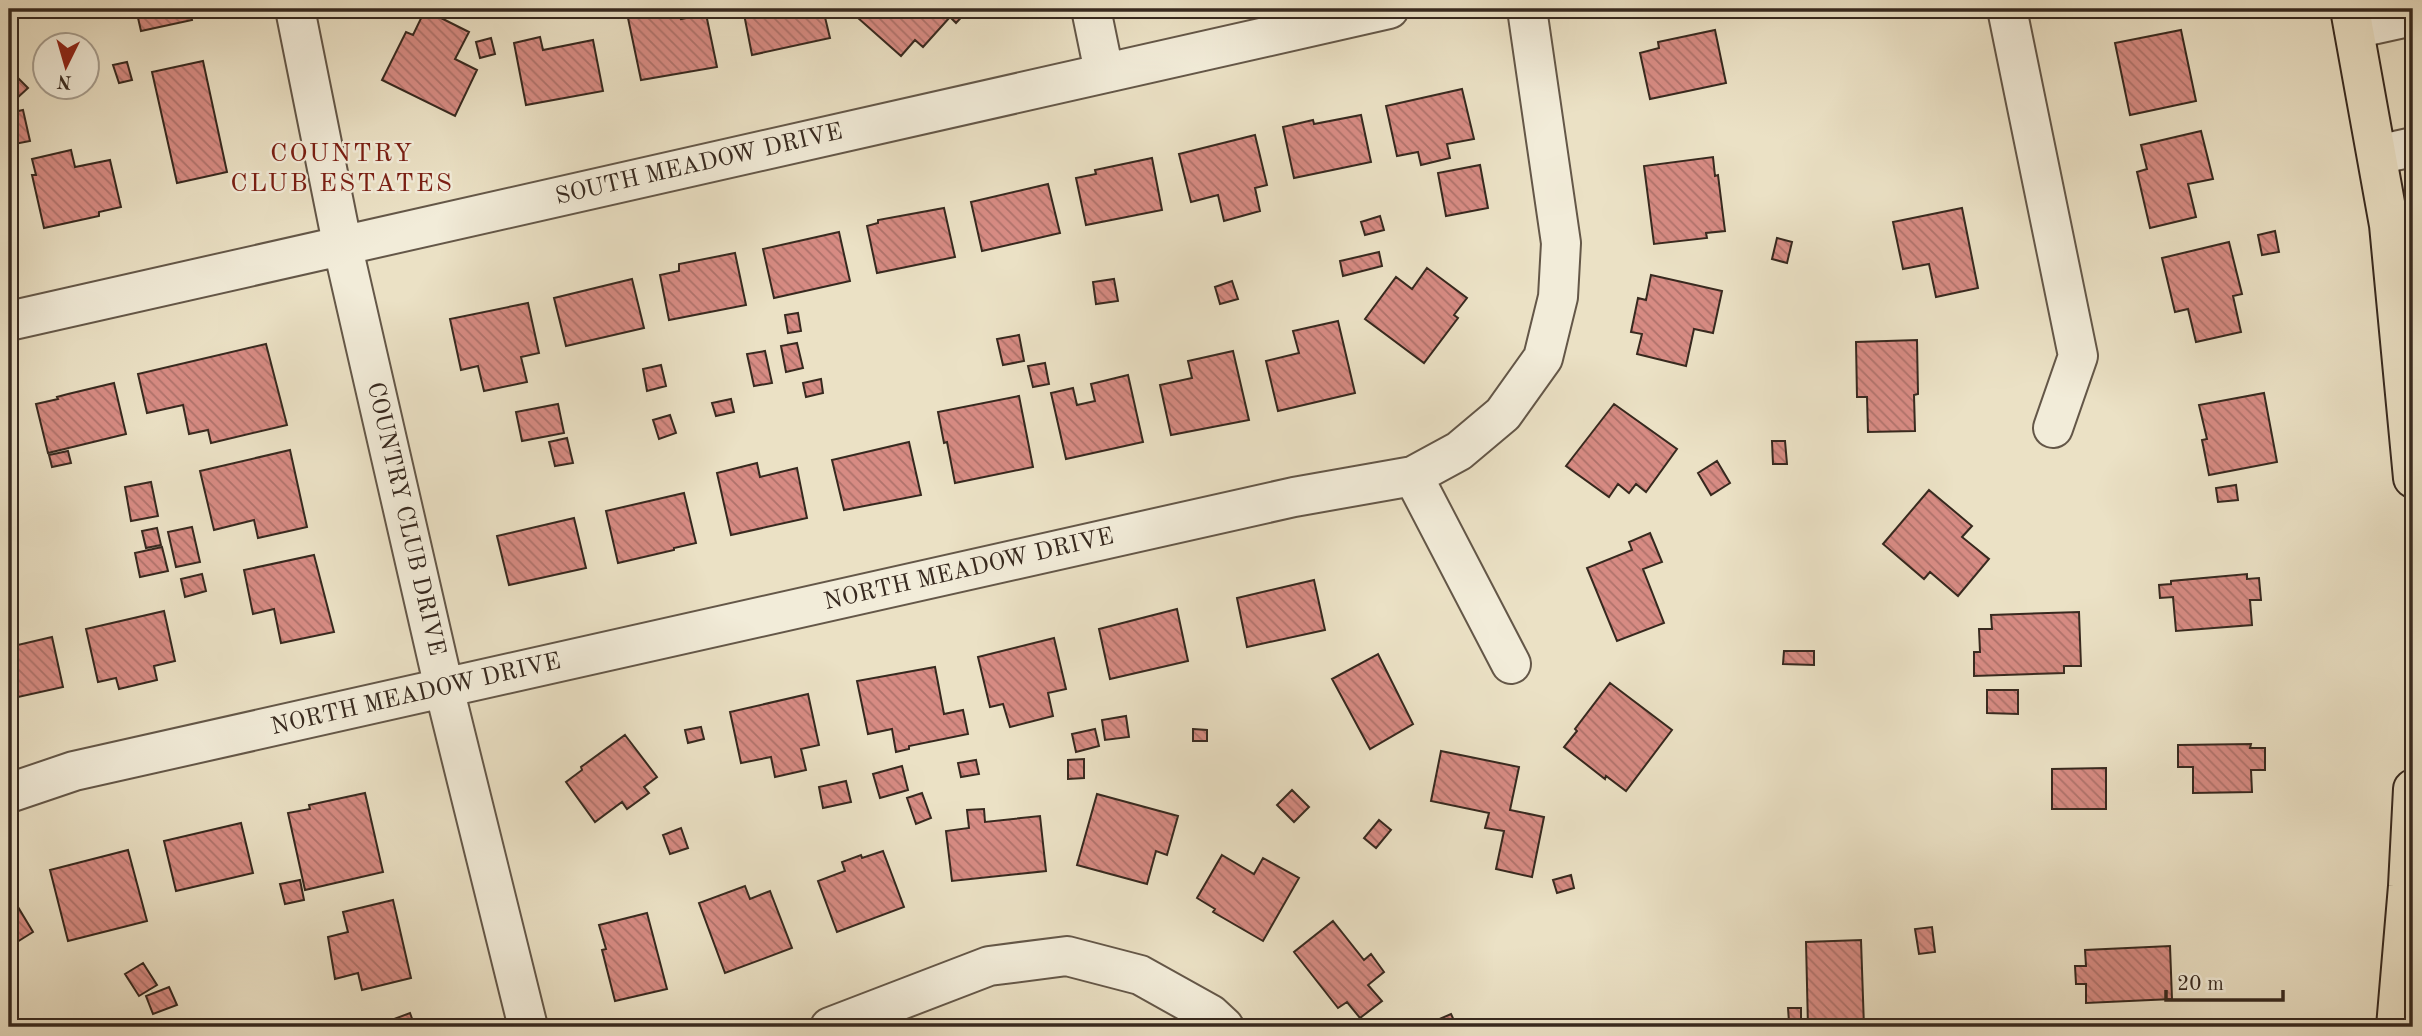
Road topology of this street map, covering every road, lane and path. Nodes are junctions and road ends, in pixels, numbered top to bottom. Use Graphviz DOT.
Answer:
graph roads {
  1 [pos="295,9"];
  2 [pos="1091,9"];
  3 [pos="1389,9"];
  4 [pos="1527,9"];
  5 [pos="2007,9"];
  6 [pos="2413,16"];
  7 [pos="2352,19"];
  8 [pos="1104,72"];
  9 [pos="2413,147"];
  10 [pos="2377,155"];
  11 [pos="343,247"];
  12 [pos="9,321"];
  13 [pos="2407,346"];
  14 [pos="2053,428"];
  15 [pos="1413,477"];
  16 [pos="2413,478"];
  17 [pos="1511,664"];
  18 [pos="444,688"];
  19 [pos="2413,791"];
  20 [pos="9,793"];
  21 [pos="2410,915"];
  22 [pos="528,1027"];
  23 [pos="830,1027"];
  24 [pos="1224,1027"];
  25 [pos="2396,1027"];
  1 -- 11 [label="street, COUNTRY CLUB DRIVE"];
  2 -- 8 [label="street"];
  3 -- 8 [label="street, SOUTH MEADOW DRIVE"];
  4 -- 15 [label="street, NORTH MEADOW DRIVE"];
  5 -- 14 [label="street"];
  6 -- 7 [label="street"];
  7 -- 10 [label="main road"];
  8 -- 11 [label="street, SOUTH MEADOW DRIVE"];
  9 -- 10 [label="street"];
  10 -- 13 [label="main road"];
  11 -- 12 [label="street, SOUTH MEADOW DRIVE"];
  11 -- 18 [label="street, COUNTRY CLUB DRIVE"];
  13 -- 16 [label="main road"];
  15 -- 17 [label="street"];
  15 -- 18 [label="street, NORTH MEADOW DRIVE"];
  18 -- 20 [label="street, NORTH MEADOW DRIVE"];
  18 -- 22 [label="street, COUNTRY CLUB DRIVE"];
  19 -- 21 [label="main road"];
  21 -- 25 [label="main road"];
  23 -- 24 [label="street"];
}
